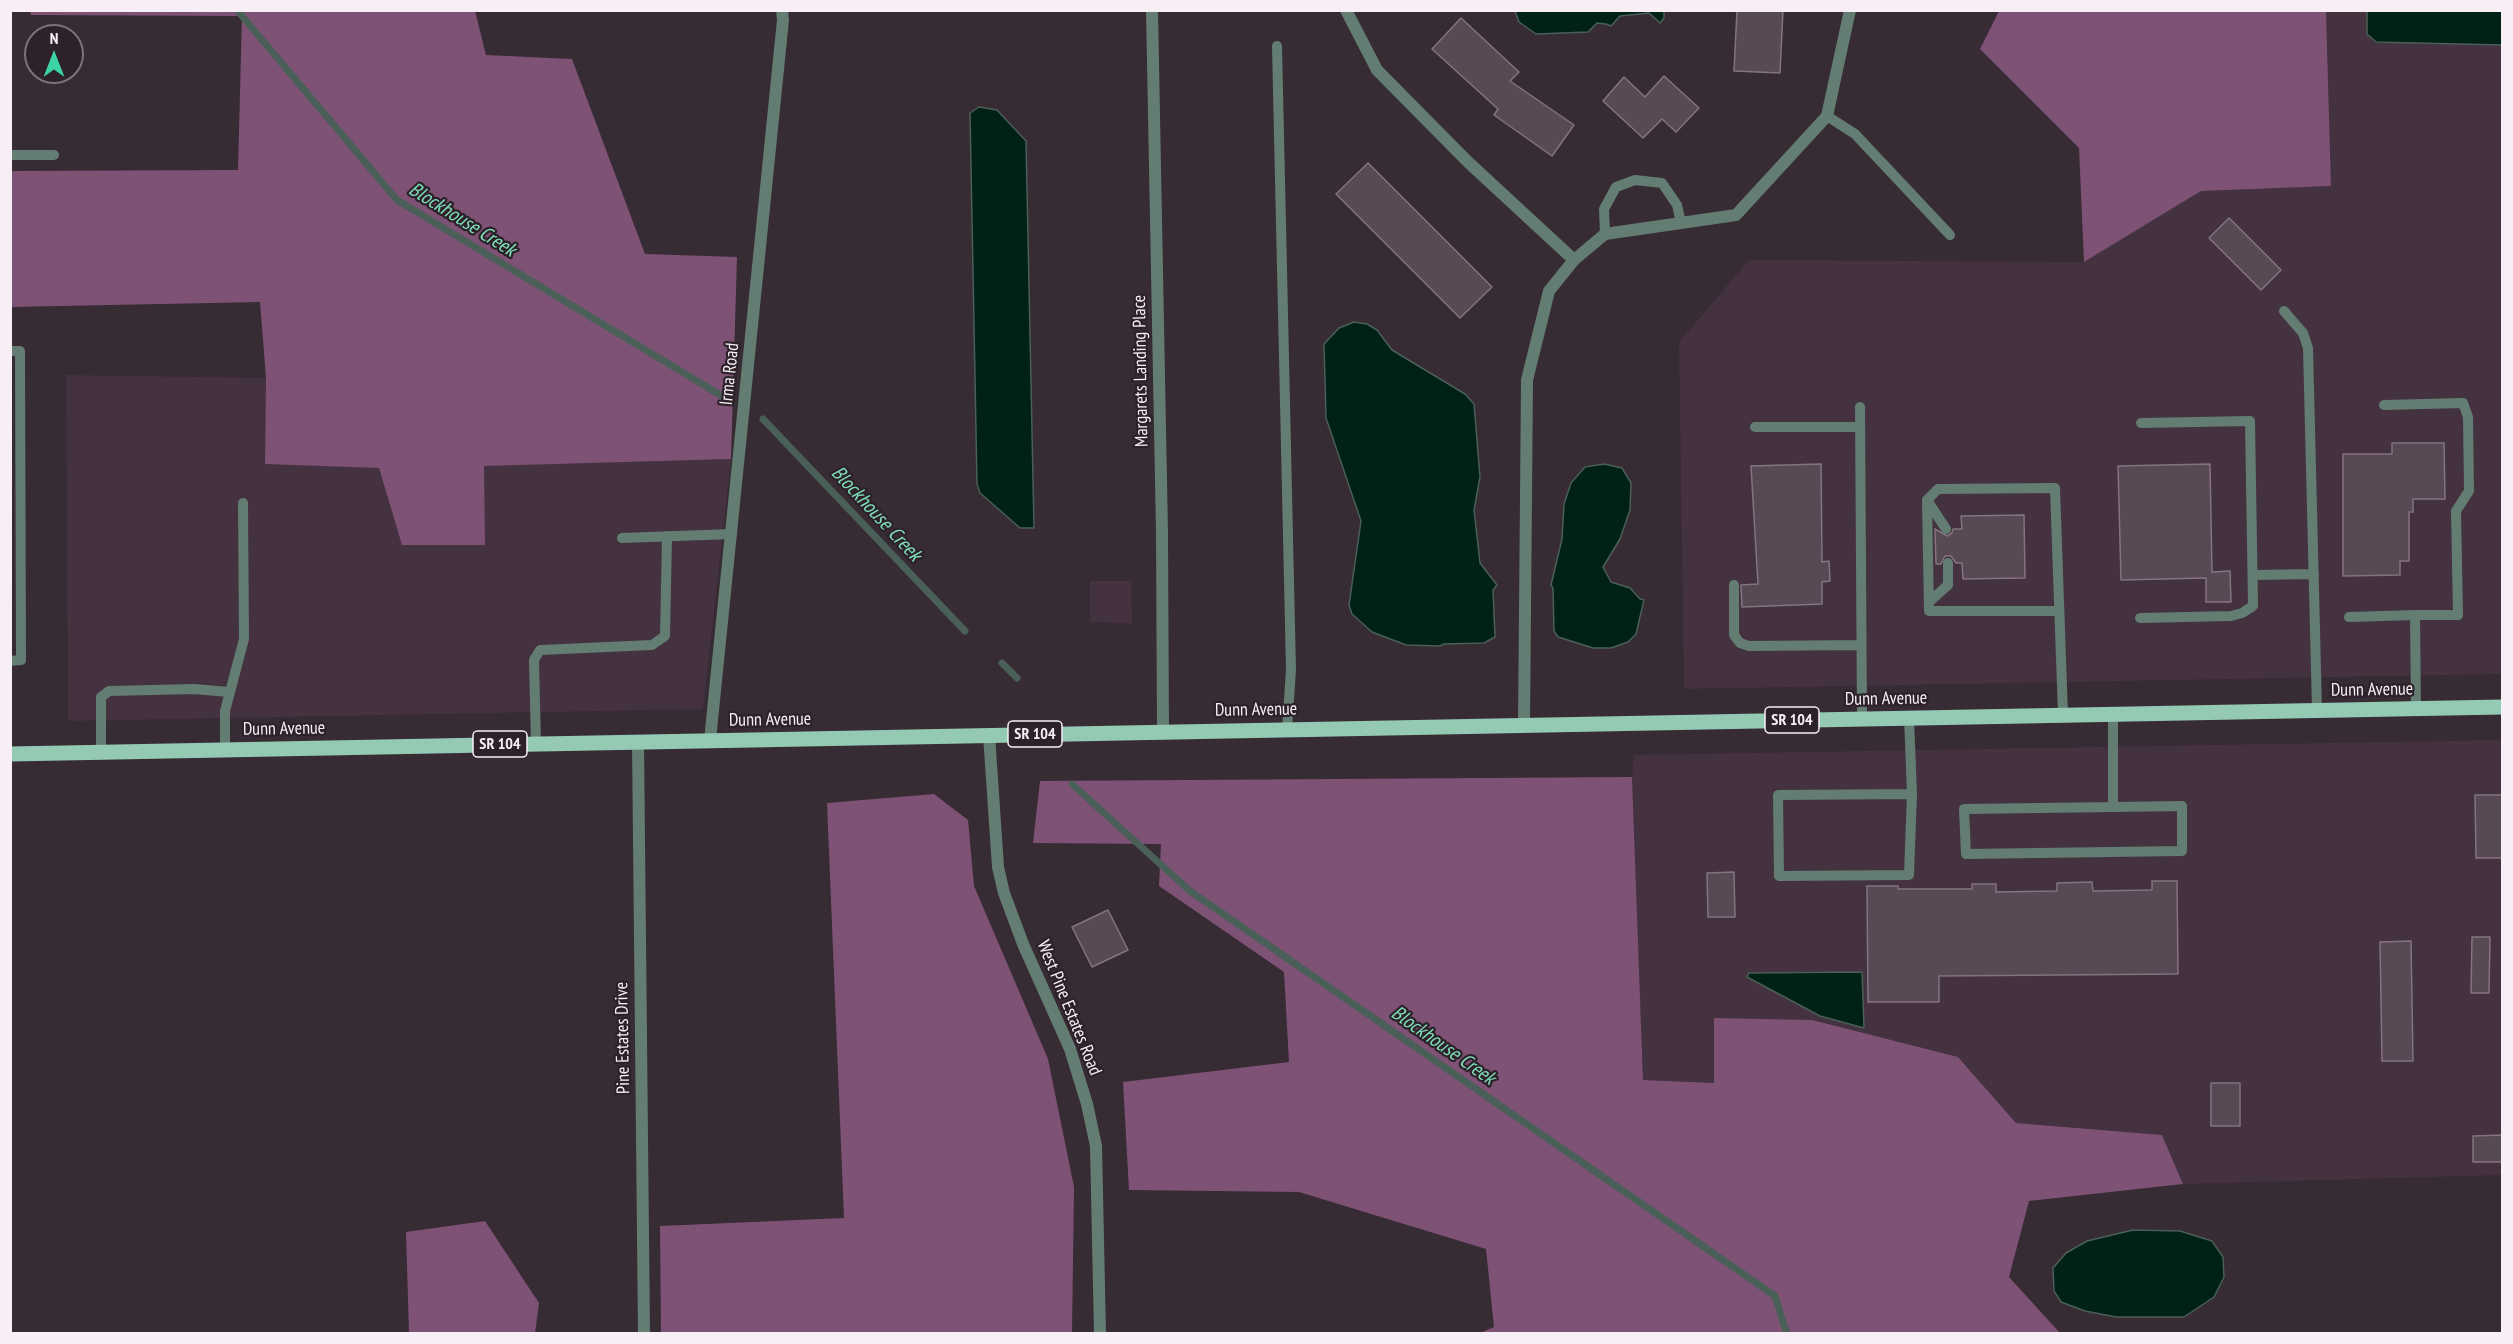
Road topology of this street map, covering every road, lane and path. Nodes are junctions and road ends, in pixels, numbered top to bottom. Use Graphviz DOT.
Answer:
graph roads {
  1 [pos="782,10"];
  2 [pos="1152,10"];
  3 [pos="1346,10"];
  4 [pos="1850,10"];
  5 [pos="1277,46"];
  6 [pos="1827,116"];
  7 [pos="10,155"];
  8 [pos="54,155"];
  9 [pos="1681,223"];
  10 [pos="1605,234"];
  11 [pos="1950,235"];
  12 [pos="1574,260"];
  13 [pos="2284,311"];
  14 [pos="10,351"];
  15 [pos="2384,405"];
  16 [pos="1860,407"];
  17 [pos="2141,423"];
  18 [pos="1755,427"];
  19 [pos="1860,427"];
  20 [pos="1927,500"];
  21 [pos="243,503"];
  22 [pos="1946,529"];
  23 [pos="732,534"];
  24 [pos="667,536"];
  25 [pos="622,538"];
  26 [pos="1948,563"];
  27 [pos="2314,574"];
  28 [pos="2253,575"];
  29 [pos="1734,585"];
  30 [pos="1929,602"];
  31 [pos="2059,611"];
  32 [pos="2415,615"];
  33 [pos="2349,616"];
  34 [pos="2140,618"];
  35 [pos="1861,645"];
  36 [pos="10,661"];
  37 [pos="229,692"];
  38 [pos="2502,707"];
  39 [pos="2416,709"];
  40 [pos="2317,710"];
  41 [pos="2113,714"];
  42 [pos="2063,715"];
  43 [pos="1909,718"];
  44 [pos="1862,719"];
  45 [pos="1524,725"];
  46 [pos="1287,729"];
  47 [pos="1163,731"];
  48 [pos="988,735"];
  49 [pos="710,740"];
  50 [pos="638,741"];
  51 [pos="536,744"];
  52 [pos="225,750"];
  53 [pos="100,752"];
  54 [pos="10,754"];
  55 [pos="1912,794"];
  56 [pos="2113,807"];
  57 [pos="644,1334"];
  58 [pos="1100,1334"];
  1 -- 23 [label="street, Irma Road"];
  2 -- 47 [label="street, Margarets Landing Place"];
  3 -- 12 [label="street"];
  4 -- 6 [label="street"];
  5 -- 46 [label="lane"];
  6 -- 9 [label="street"];
  6 -- 11 [label="lane"];
  7 -- 8 [label="lane"];
  9 -- 10 [label="street"];
  9 -- 10 [label="lane"];
  10 -- 12 [label="street"];
  12 -- 45 [label="street"];
  13 -- 27 [label="lane"];
  14 -- 36 [label="lane"];
  15 -- 32 [label="lane"];
  16 -- 19 [label="lane"];
  17 -- 28 [label="lane"];
  18 -- 19 [label="lane"];
  19 -- 35 [label="lane"];
  20 -- 22 [label="lane"];
  20 -- 30 [label="lane"];
  20 -- 31 [label="lane"];
  21 -- 37 [label="lane"];
  23 -- 24 [label="lane"];
  23 -- 49 [label="street, Irma Road"];
  24 -- 25 [label="lane"];
  24 -- 51 [label="lane"];
  26 -- 30 [label="lane"];
  27 -- 28 [label="lane"];
  27 -- 40 [label="lane"];
  28 -- 34 [label="lane"];
  29 -- 35 [label="lane"];
  30 -- 31 [label="lane"];
  31 -- 42 [label="lane"];
  32 -- 33 [label="lane"];
  32 -- 39 [label="lane"];
  35 -- 44 [label="lane"];
  37 -- 52 [label="lane"];
  37 -- 53 [label="lane"];
  38 -- 39 [label="main road, Dunn Avenue / SR 104"];
  39 -- 40 [label="main road, Dunn Avenue / SR 104"];
  40 -- 41 [label="main road, Dunn Avenue / SR 104"];
  41 -- 42 [label="main road, Dunn Avenue / SR 104"];
  41 -- 56 [label="lane"];
  42 -- 43 [label="main road, Dunn Avenue / SR 104"];
  43 -- 44 [label="main road, Dunn Avenue / SR 104"];
  43 -- 55 [label="lane"];
  44 -- 45 [label="main road, Dunn Avenue / SR 104"];
  45 -- 46 [label="main road, Dunn Avenue / SR 104"];
  46 -- 47 [label="main road, Dunn Avenue / SR 104"];
  47 -- 48 [label="main road, Dunn Avenue / SR 104"];
  48 -- 49 [label="main road, Dunn Avenue / SR 104"];
  48 -- 58 [label="street, West Pine Estates Road"];
  49 -- 50 [label="main road, Dunn Avenue / SR 104"];
  50 -- 51 [label="main road, Dunn Avenue / SR 104"];
  50 -- 57 [label="street, Pine Estates Drive"];
  51 -- 52 [label="main road, Dunn Avenue / SR 104"];
  52 -- 53 [label="main road, Dunn Avenue / SR 104"];
  53 -- 54 [label="main road, Dunn Avenue / SR 104"];
  55 -- 55 [label="lane"];
  56 -- 56 [label="lane"];
}
